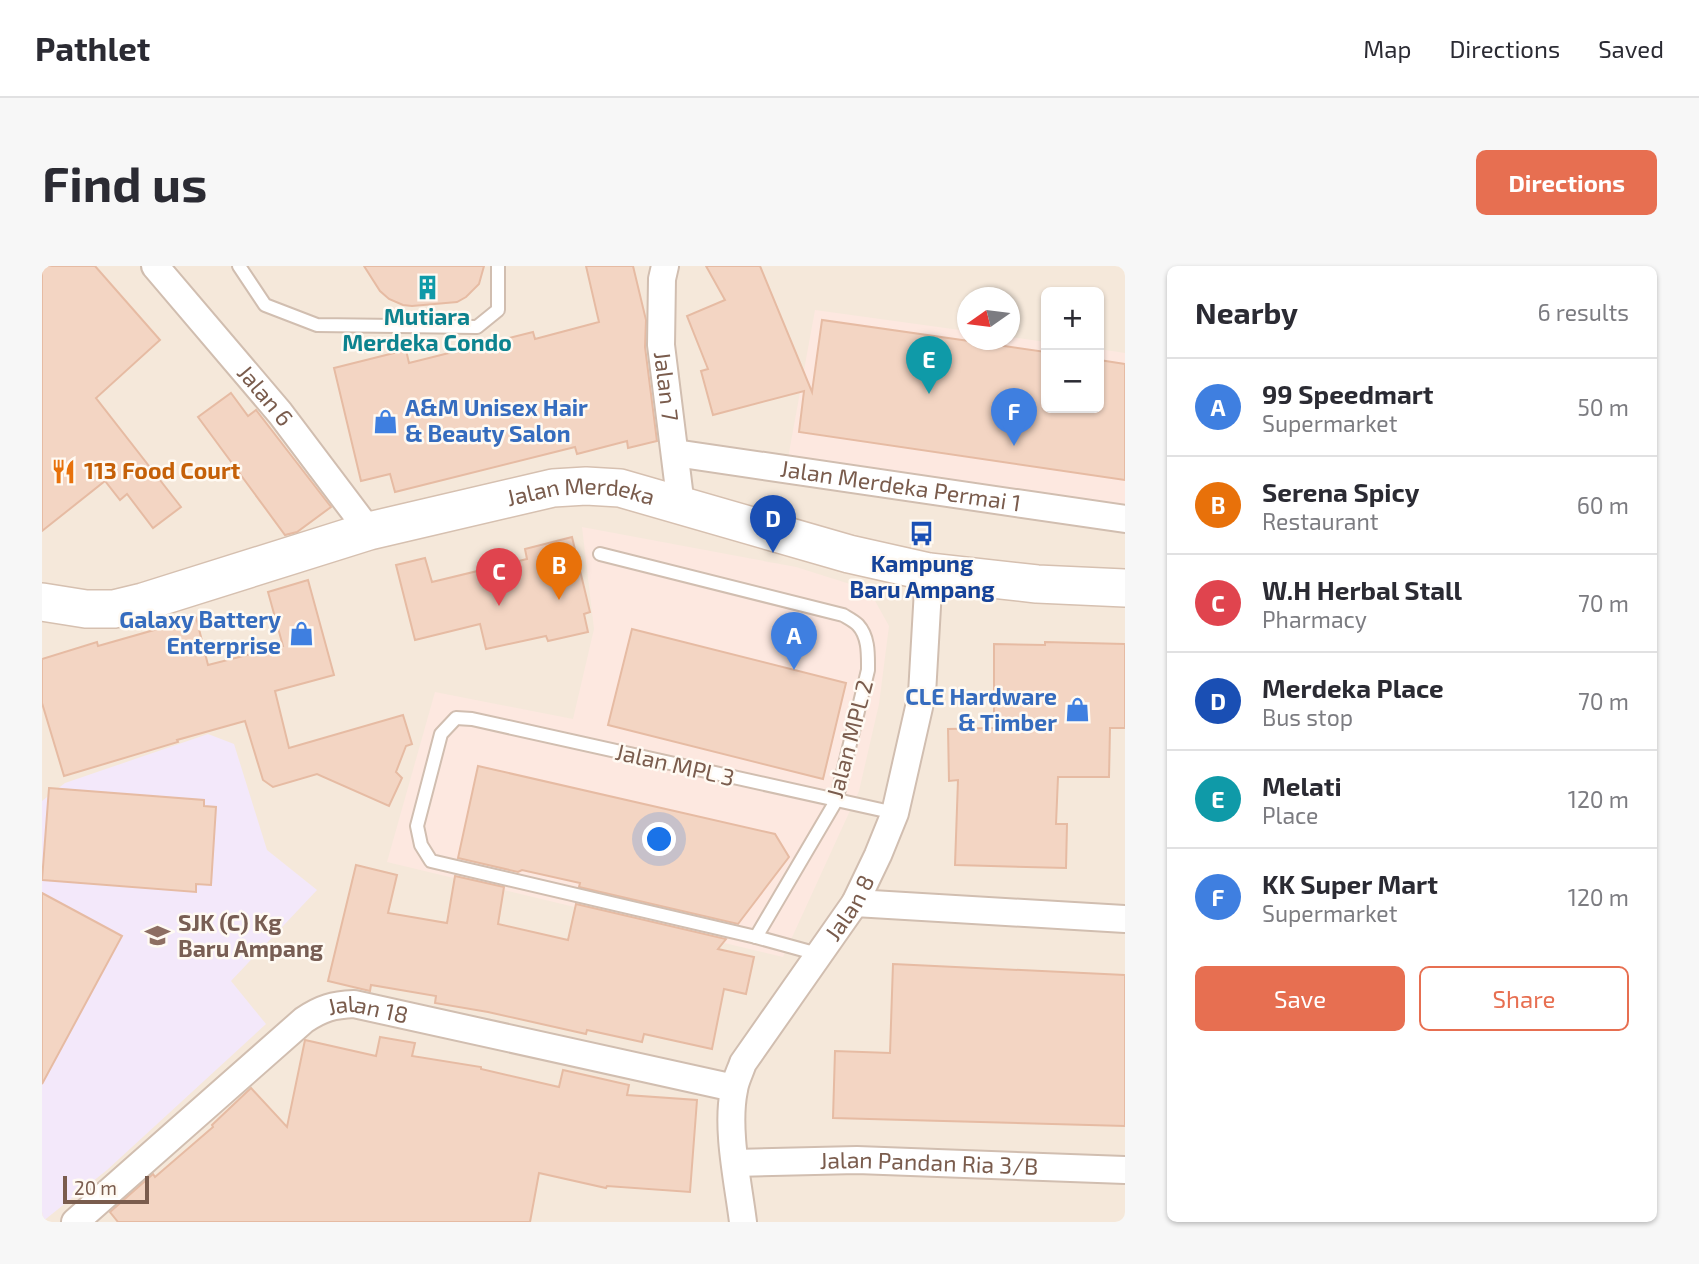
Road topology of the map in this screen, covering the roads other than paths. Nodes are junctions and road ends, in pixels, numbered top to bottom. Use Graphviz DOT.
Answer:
graph roads {
  1 [pos="239,266"];
  2 [pos="498,266"];
  3 [pos="665,266"];
  4 [pos="158,267"];
  5 [pos="675,453"];
  6 [pos="681,506"];
  7 [pos="1125,519"];
  8 [pos="369,531"];
  9 [pos="600,554"];
  10 [pos="929,572"];
  11 [pos="1125,588"];
  12 [pos="42,602"];
  13 [pos="836,801"];
  14 [pos="895,813"];
  15 [pos="855,903"];
  16 [pos="1125,919"];
  17 [pos="756,937"];
  18 [pos="818,954"];
  19 [pos="734,1088"];
  20 [pos="735,1163"];
  21 [pos="1125,1170"];
  22 [pos="75,1222"];
  23 [pos="743,1222"];
  1 -- 2 [label="lane"];
  3 -- 5 [label="street, Jalan 7"];
  4 -- 8 [label="street, Jalan 6"];
  5 -- 6 [label="street, Jalan 7"];
  5 -- 7 [label="street, Jalan Merdeka Permai 1"];
  6 -- 8 [label="street, Jalan Merdeka"];
  6 -- 10 [label="street, Jalan Merdeka"];
  8 -- 12 [label="street, Jalan Merdeka"];
  9 -- 13 [label="lane, Jalan MPL 2"];
  10 -- 11 [label="street, Jalan Merdeka"];
  10 -- 14 [label="street, Jalan 8"];
  13 -- 14 [label="lane, Jalan MPL 3"];
  13 -- 17 [label="lane, Jalan MPL 2"];
  13 -- 17 [label="lane, Jalan MPL 3"];
  14 -- 15 [label="street, Jalan 8"];
  15 -- 16 [label="street"];
  15 -- 18 [label="street, Jalan 8"];
  17 -- 18 [label="lane"];
  18 -- 19 [label="street, Jalan 8"];
  19 -- 20 [label="street, Jalan 8"];
  19 -- 22 [label="street, Jalan 18"];
  20 -- 21 [label="street, Jalan Pandan Ria 3/B"];
  20 -- 23 [label="street, Jalan 8"];
}
